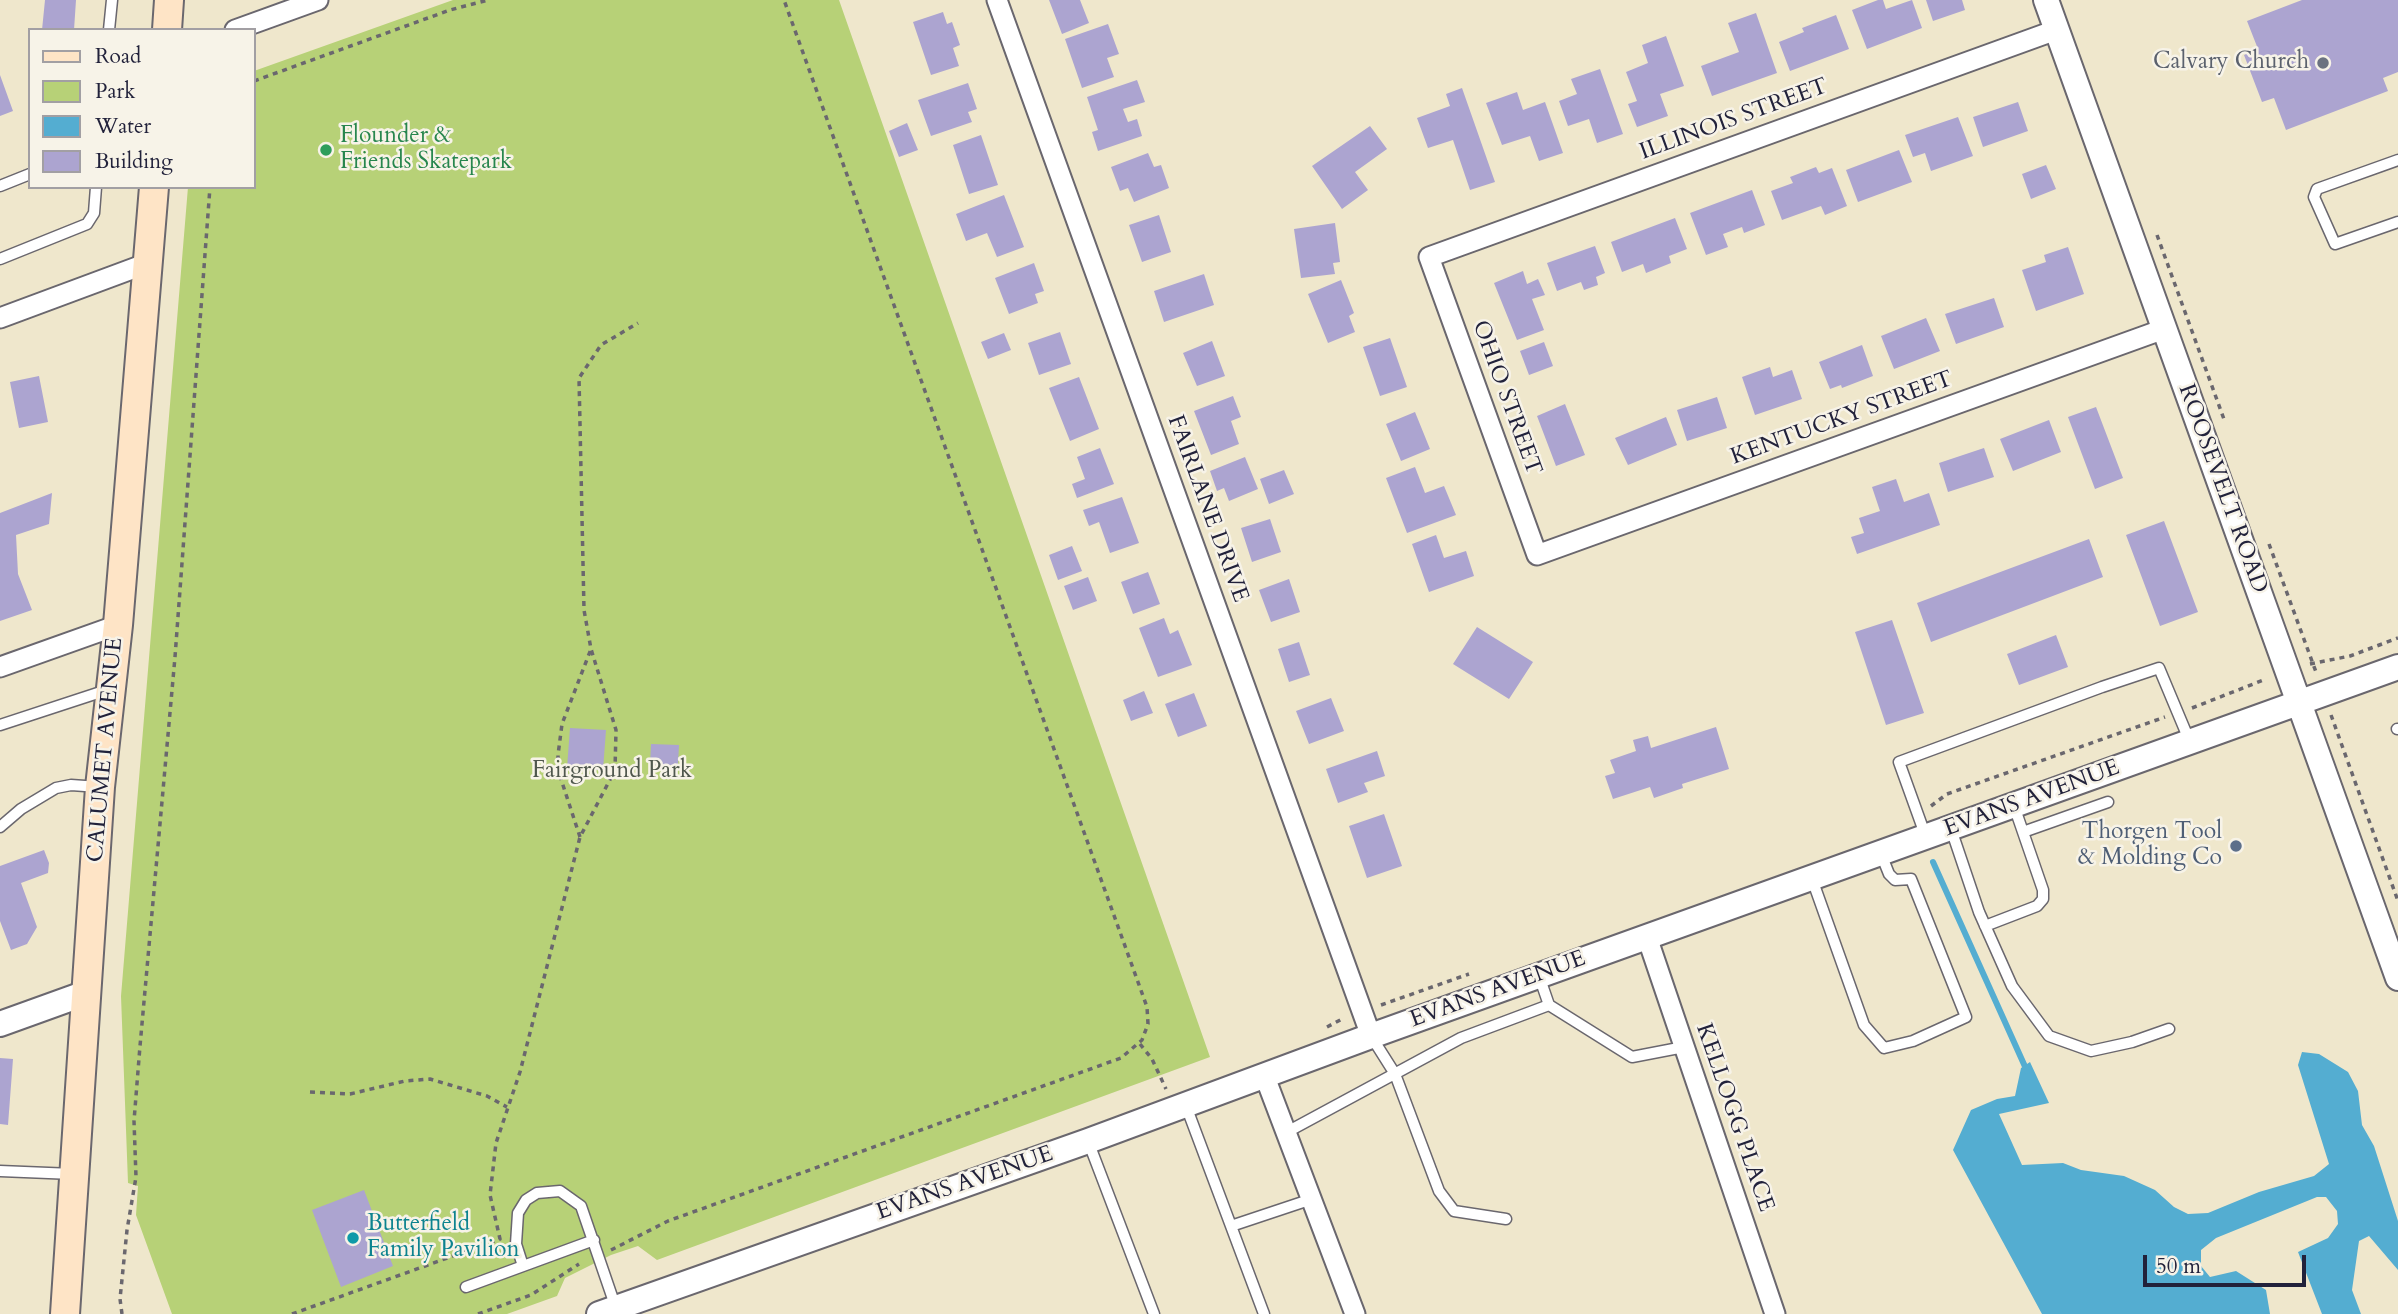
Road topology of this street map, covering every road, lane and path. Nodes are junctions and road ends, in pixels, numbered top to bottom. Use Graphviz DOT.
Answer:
graph roads {
  1 [pos="112,0"];
  2 [pos="169,0"];
  3 [pos="318,0"];
  4 [pos="488,0"];
  5 [pos="784,0"];
  6 [pos="997,0"];
  7 [pos="2046,0"];
  8 [pos="109,28"];
  9 [pos="167,28"];
  10 [pos="241,28"];
  11 [pos="2056,30"];
  12 [pos="256,80"];
  13 [pos="2398,160"];
  14 [pos="28,175"];
  15 [pos="0,186"];
  16 [pos="96,189"];
  17 [pos="154,189"];
  18 [pos="210,189"];
  19 [pos="2398,222"];
  20 [pos="1429,257"];
  21 [pos="0,259"];
  22 [pos="148,264"];
  23 [pos="0,318"];
  24 [pos="638,323"];
  25 [pos="2164,329"];
  26 [pos="1537,555"];
  27 [pos="118,625"];
  28 [pos="2398,638"];
  29 [pos="591,649"];
  30 [pos="0,667"];
  31 [pos="2398,667"];
  32 [pos="2288,672"];
  33 [pos="111,689"];
  34 [pos="2299,704"];
  35 [pos="2178,713"];
  36 [pos="0,725"];
  37 [pos="2190,743"];
  38 [pos="100,787"];
  39 [pos="2108,802"];
  40 [pos="2014,806"];
  41 [pos="1917,812"];
  42 [pos="0,827"];
  43 [pos="1951,829"];
  44 [pos="2023,832"];
  45 [pos="580,837"];
  46 [pos="1926,837"];
  47 [pos="1881,854"];
  48 [pos="1812,878"];
  49 [pos="1985,926"];
  50 [pos="1647,937"];
  51 [pos="1473,973"];
  52 [pos="1539,975"];
  53 [pos="2398,978"];
  54 [pos="86,993"];
  55 [pos="1549,1005"];
  56 [pos="1362,1012"];
  57 [pos="0,1024"];
  58 [pos="2169,1029"];
  59 [pos="1324,1030"];
  60 [pos="1371,1036"];
  61 [pos="1140,1044"];
  62 [pos="1684,1047"];
  63 [pos="1395,1074"];
  64 [pos="1265,1077"];
  65 [pos="310,1092"];
  66 [pos="1183,1095"];
  67 [pos="507,1107"];
  68 [pos="1287,1132"];
  69 [pos="1088,1141"];
  70 [pos="0,1171"];
  71 [pos="75,1174"];
  72 [pos="1312,1199"];
  73 [pos="1506,1219"];
  74 [pos="1231,1226"];
  75 [pos="594,1240"];
  76 [pos="600,1254"];
  77 [pos="523,1266"];
  78 [pos="466,1287"];
  79 [pos="607,1311"];
  80 [pos="65,1314"];
  81 [pos="122,1314"];
  82 [pos="292,1314"];
  83 [pos="478,1314"];
  84 [pos="1154,1314"];
  85 [pos="1264,1314"];
  86 [pos="1355,1314"];
  87 [pos="1775,1314"];
  1 -- 8 [label="lane"];
  2 -- 9 [label="main road"];
  3 -- 10 [label="street"];
  4 -- 12 [label="path"];
  5 -- 61 [label="path"];
  6 -- 56 [label="street, FAIRLANE DRIVE"];
  7 -- 11 [label="street, ROOSEVELT ROAD"];
  11 -- 20 [label="street, ILLINOIS STREET"];
  11 -- 25 [label="street, ROOSEVELT ROAD"];
  13 -- 19 [label="lane"];
  14 -- 15 [label="lane"];
  16 -- 21 [label="lane"];
  17 -- 22 [label="main road, CALUMET AVENUE"];
  18 -- 81 [label="path"];
  20 -- 26 [label="street, OHIO STREET"];
  22 -- 23 [label="street"];
  22 -- 27 [label="main road, CALUMET AVENUE"];
  24 -- 29 [label="path"];
  25 -- 26 [label="street, KENTUCKY STREET"];
  25 -- 32 [label="street, ROOSEVELT ROAD"];
  27 -- 30 [label="street"];
  27 -- 33 [label="main road, CALUMET AVENUE"];
  28 -- 32 [label="path"];
  29 -- 45 [label="path"];
  29 -- 45 [label="path"];
  31 -- 34 [label="street, EVANS AVENUE"];
  32 -- 34 [label="street, ROOSEVELT ROAD"];
  32 -- 35 [label="path"];
  33 -- 36 [label="lane"];
  33 -- 38 [label="main road, CALUMET AVENUE"];
  34 -- 37 [label="street, EVANS AVENUE"];
  34 -- 53 [label="street, ROOSEVELT ROAD"];
  35 -- 37 [label="lane"];
  35 -- 41 [label="path"];
  35 -- 41 [label="lane"];
  37 -- 40 [label="street, EVANS AVENUE"];
  38 -- 42 [label="lane"];
  38 -- 54 [label="main road, CALUMET AVENUE"];
  39 -- 44 [label="lane"];
  40 -- 43 [label="street, EVANS AVENUE"];
  40 -- 44 [label="lane"];
  41 -- 46 [label="lane"];
  43 -- 46 [label="street, EVANS AVENUE"];
  43 -- 49 [label="lane"];
  44 -- 49 [label="lane"];
  45 -- 67 [label="path"];
  46 -- 47 [label="street, EVANS AVENUE"];
  47 -- 48 [label="street, EVANS AVENUE"];
  47 -- 48 [label="lane"];
  48 -- 50 [label="street, EVANS AVENUE"];
  49 -- 58 [label="lane"];
  50 -- 52 [label="street, EVANS AVENUE"];
  50 -- 62 [label="street, KELLOGG PLACE"];
  51 -- 56 [label="path"];
  52 -- 55 [label="lane"];
  52 -- 60 [label="street, EVANS AVENUE"];
  54 -- 57 [label="street"];
  54 -- 71 [label="main road, CALUMET AVENUE"];
  55 -- 62 [label="lane"];
  55 -- 63 [label="lane"];
  56 -- 59 [label="path"];
  56 -- 60 [label="street, FAIRLANE DRIVE"];
  60 -- 63 [label="lane"];
  60 -- 64 [label="street, EVANS AVENUE"];
  61 -- 66 [label="path"];
  61 -- 76 [label="path"];
  62 -- 87 [label="street, KELLOGG PLACE"];
  63 -- 68 [label="lane"];
  63 -- 73 [label="lane"];
  64 -- 66 [label="street, EVANS AVENUE"];
  64 -- 68 [label="street"];
  65 -- 67 [label="path"];
  66 -- 69 [label="street, EVANS AVENUE"];
  66 -- 74 [label="lane"];
  67 -- 82 [label="path"];
  68 -- 72 [label="street"];
  69 -- 79 [label="street, EVANS AVENUE"];
  69 -- 84 [label="lane"];
  70 -- 71 [label="lane"];
  71 -- 80 [label="main road, CALUMET AVENUE"];
  72 -- 74 [label="lane"];
  72 -- 86 [label="street"];
  74 -- 85 [label="lane"];
  75 -- 76 [label="lane"];
  75 -- 77 [label="lane"];
  75 -- 77 [label="lane"];
  76 -- 79 [label="lane"];
  76 -- 83 [label="path"];
  77 -- 78 [label="lane"];
}
